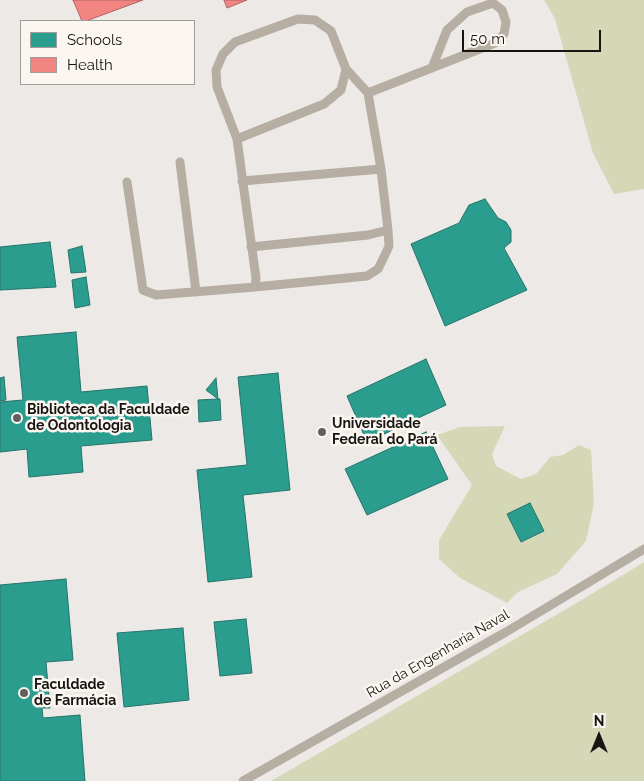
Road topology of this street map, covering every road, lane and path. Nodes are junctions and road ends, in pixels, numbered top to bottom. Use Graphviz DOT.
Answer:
graph roads {
  1 [pos="432,68"];
  2 [pos="346,69"];
  3 [pos="368,93"];
  4 [pos="237,140"];
  5 [pos="180,162"];
  6 [pos="381,169"];
  7 [pos="242,181"];
  8 [pos="127,182"];
  9 [pos="388,230"];
  10 [pos="251,247"];
  11 [pos="255,287"];
  12 [pos="196,292"];
  13 [pos="644,549"];
  14 [pos="243,781"];
  1 -- 1 [label="lane"];
  1 -- 3 [label="lane"];
  2 -- 3 [label="lane"];
  2 -- 4 [label="lane"];
  2 -- 4 [label="lane"];
  3 -- 6 [label="lane"];
  4 -- 7 [label="lane"];
  5 -- 12 [label="lane"];
  6 -- 7 [label="lane"];
  6 -- 9 [label="lane"];
  7 -- 10 [label="lane"];
  8 -- 12 [label="lane"];
  9 -- 10 [label="lane"];
  9 -- 11 [label="lane"];
  10 -- 11 [label="lane"];
  11 -- 12 [label="lane"];
  13 -- 14 [label="lane, Rua da Engenharia Naval"];
}
